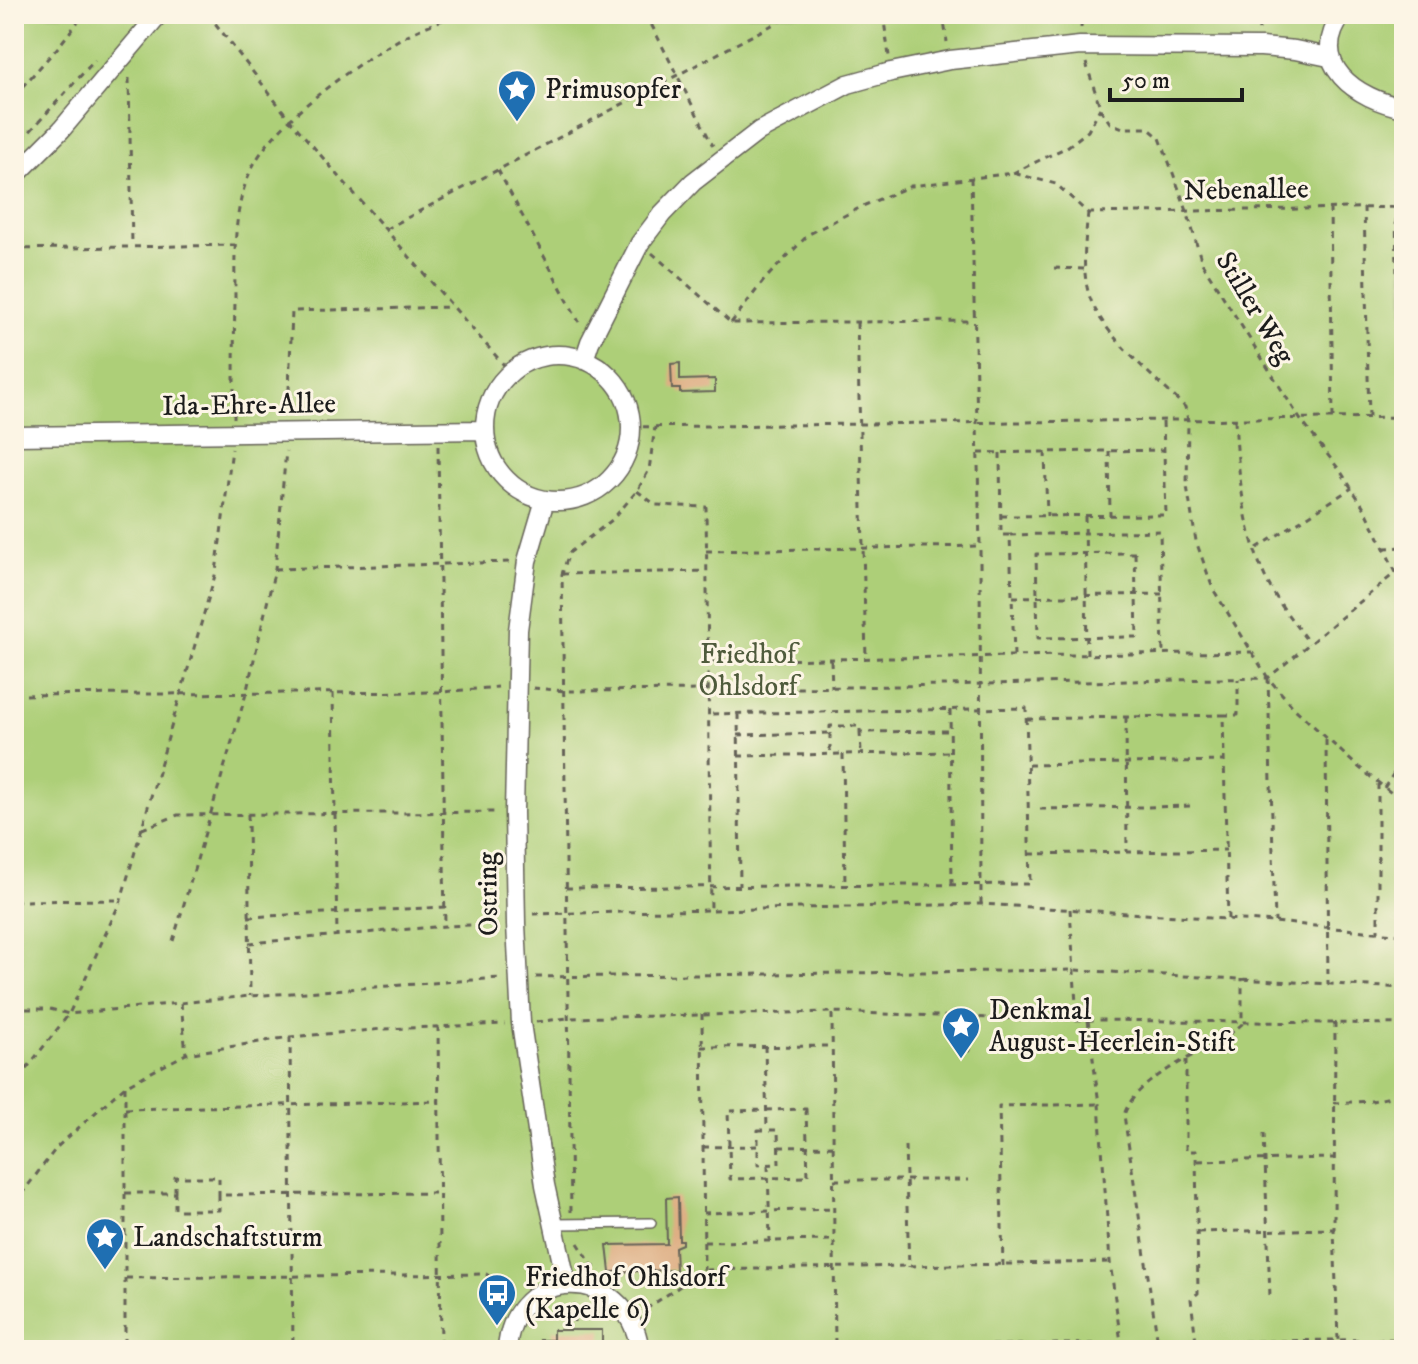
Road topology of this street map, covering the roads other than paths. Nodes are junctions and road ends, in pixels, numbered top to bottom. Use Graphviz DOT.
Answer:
graph roads {
  1 [pos="159,14"];
  2 [pos="1343,14"];
  3 [pos="1329,57"];
  4 [pos="1404,108"];
  5 [pos="14,177"];
  6 [pos="587,351"];
  7 [pos="485,430"];
  8 [pos="14,436"];
  9 [pos="545,500"];
  10 [pos="651,1223"];
  11 [pos="562,1224"];
  12 [pos="570,1284"];
  13 [pos="507,1350"];
  14 [pos="642,1350"];
  1 -- 5 [label="street"];
  2 -- 3 [label="street"];
  3 -- 4 [label="street"];
  3 -- 6 [label="street"];
  6 -- 7 [label="street"];
  6 -- 9 [label="street"];
  7 -- 8 [label="street, Ida-Ehre-Allee"];
  7 -- 9 [label="street"];
  9 -- 11 [label="street, Ostring"];
  10 -- 11 [label="lane"];
  11 -- 12 [label="street, Ostring"];
  12 -- 13 [label="street"];
  12 -- 14 [label="street"];
}
